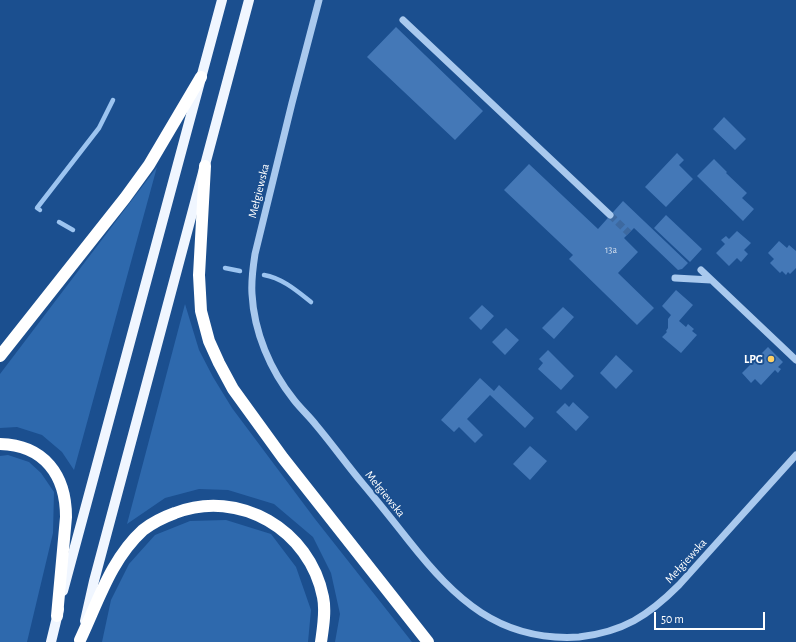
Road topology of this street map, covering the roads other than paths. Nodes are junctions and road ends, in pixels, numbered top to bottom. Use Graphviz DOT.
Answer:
graph roads {
  1 [pos="222,0"];
  2 [pos="249,0"];
  3 [pos="319,0"];
  4 [pos="403,20"];
  5 [pos="201,77"];
  6 [pos="205,166"];
  7 [pos="610,215"];
  8 [pos="701,270"];
  9 [pos="675,278"];
  10 [pos="711,280"];
  11 [pos="0,356"];
  12 [pos="796,360"];
  13 [pos="0,444"];
  14 [pos="796,455"];
  15 [pos="57,616"];
  16 [pos="80,641"];
  17 [pos="51,642"];
  18 [pos="321,642"];
  19 [pos="428,642"];
  1 -- 5 [label="main road"];
  2 -- 6 [label="main road"];
  3 -- 14 [label="street, Mełgiewska"];
  4 -- 7 [label="street"];
  5 -- 11 [label="highway"];
  5 -- 15 [label="main road"];
  6 -- 16 [label="main road"];
  6 -- 19 [label="highway"];
  8 -- 10 [label="street"];
  9 -- 10 [label="street"];
  10 -- 12 [label="street"];
  13 -- 15 [label="highway"];
  15 -- 17 [label="main road"];
  16 -- 18 [label="highway"];
}
